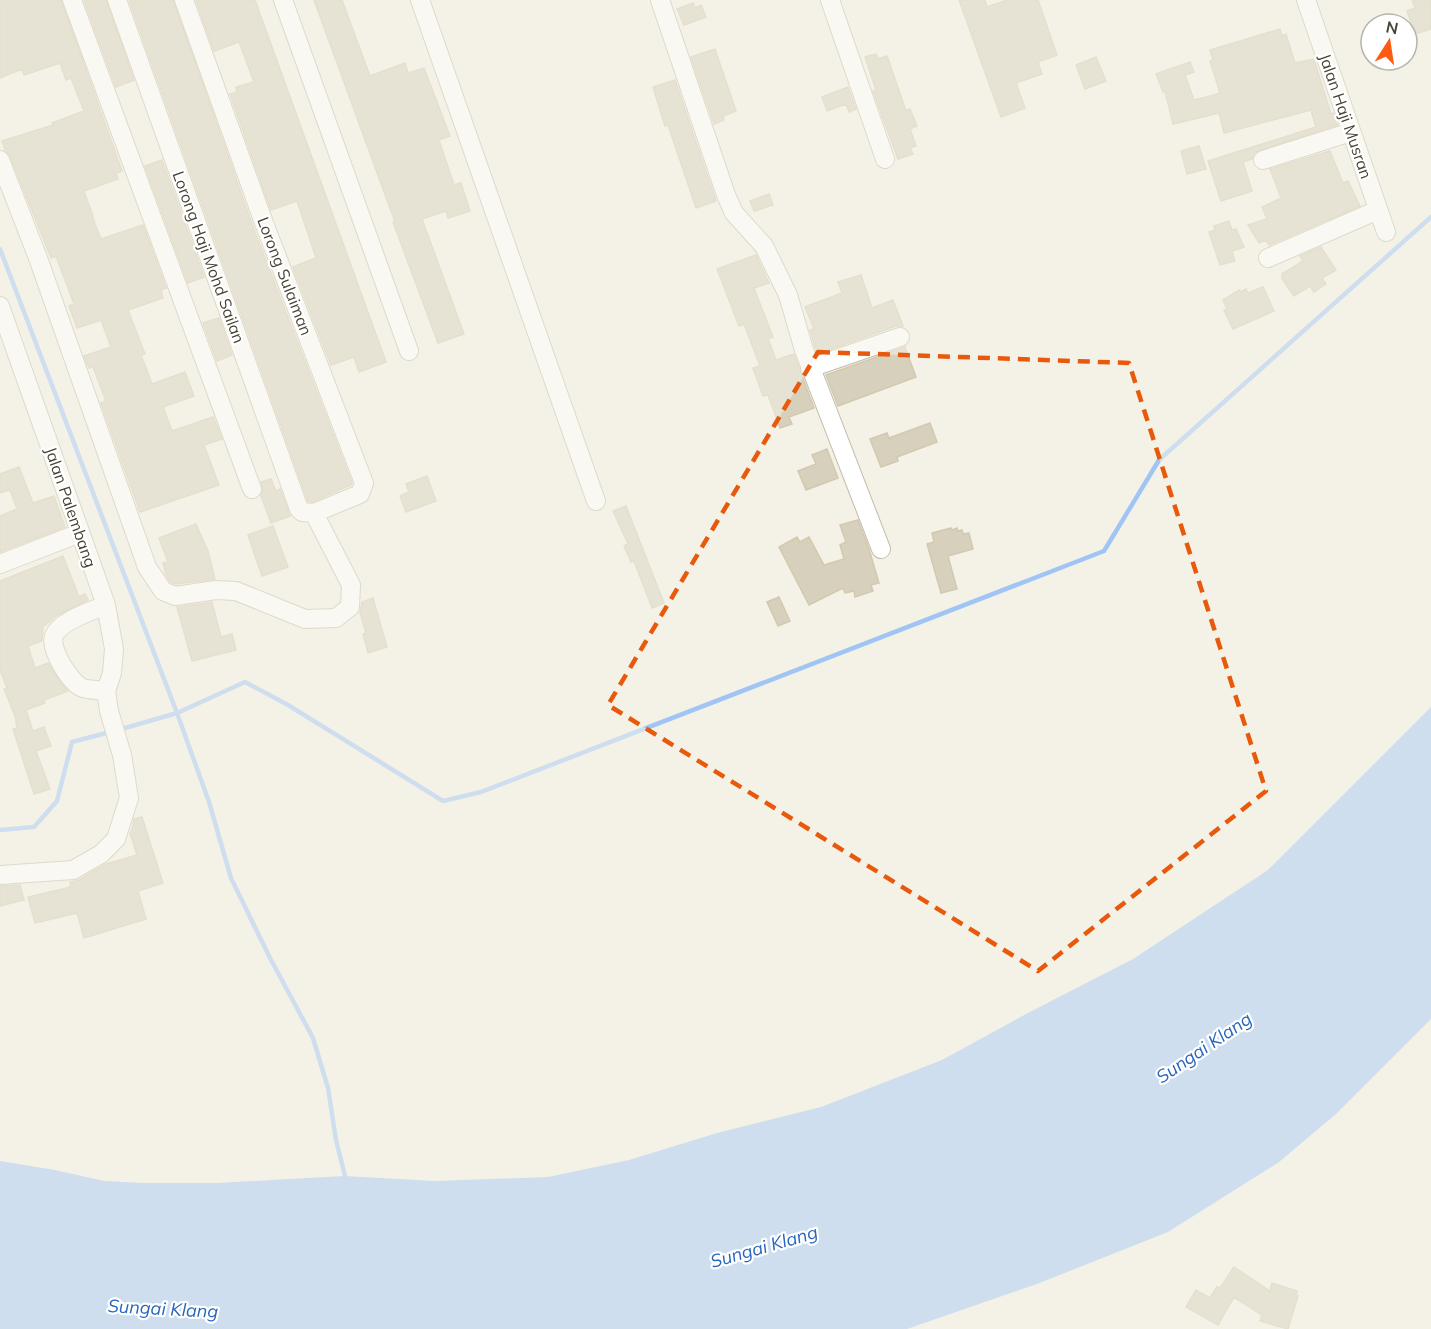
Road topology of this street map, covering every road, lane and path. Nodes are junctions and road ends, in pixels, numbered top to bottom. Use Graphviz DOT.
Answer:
graph roads {
  1 [pos="72,0"];
  2 [pos="117,0"];
  3 [pos="184,0"];
  4 [pos="283,0"];
  5 [pos="420,0"];
  6 [pos="660,0"];
  7 [pos="830,0"];
  8 [pos="1306,0"];
  9 [pos="1351,132"];
  10 [pos="885,159"];
  11 [pos="0,160"];
  12 [pos="1263,160"];
  13 [pos="1378,210"];
  14 [pos="1386,232"];
  15 [pos="1268,258"];
  16 [pos="0,308"];
  17 [pos="900,337"];
  18 [pos="410,351"];
  19 [pos="810,368"];
  20 [pos="252,489"];
  21 [pos="596,501"];
  22 [pos="308,513"];
  23 [pos="80,533"];
  24 [pos="881,549"];
  25 [pos="0,564"];
  26 [pos="106,605"];
  27 [pos="106,691"];
  28 [pos="0,875"];
  1 -- 20 [label="street"];
  2 -- 22 [label="street, Lorong Haji Mohd Sailan"];
  3 -- 22 [label="street, Lorong Sulaiman"];
  4 -- 18 [label="street"];
  5 -- 21 [label="street"];
  6 -- 19 [label="street"];
  7 -- 10 [label="street"];
  8 -- 9 [label="street, Jalan Haji Musran"];
  9 -- 12 [label="street"];
  9 -- 13 [label="street, Jalan Haji Musran"];
  11 -- 22 [label="street, Lorong Haji Mohd Sailan"];
  13 -- 14 [label="street, Jalan Haji Musran"];
  13 -- 15 [label="street"];
  16 -- 23 [label="street, Jalan Palembang"];
  17 -- 19 [label="street"];
  19 -- 24 [label="street"];
  23 -- 25 [label="street"];
  23 -- 26 [label="street, Jalan Palembang"];
  26 -- 27 [label="street, Jalan Palembang"];
  26 -- 27 [label="street"];
  27 -- 28 [label="street, Jalan Palembang"];
}
